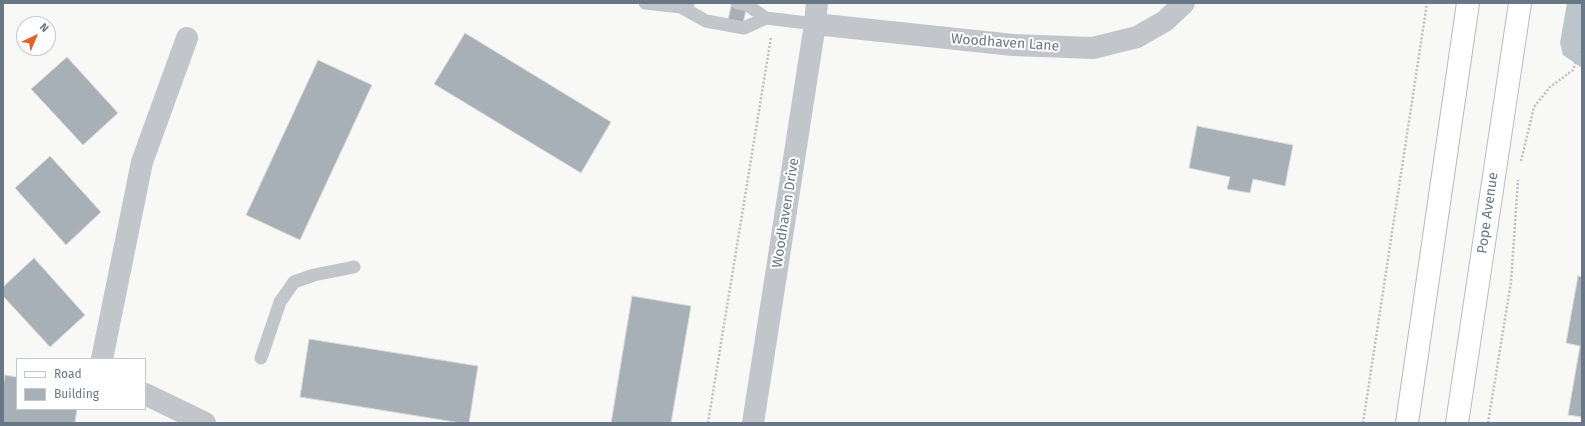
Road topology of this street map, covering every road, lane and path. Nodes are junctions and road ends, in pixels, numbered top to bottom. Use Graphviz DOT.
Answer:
graph roads {
  1 [pos="645,3"];
  2 [pos="736,3"];
  3 [pos="1184,3"];
  4 [pos="1427,3"];
  5 [pos="1468,3"];
  6 [pos="1520,3"];
  7 [pos="686,5"];
  8 [pos="816,14"];
  9 [pos="770,18"];
  10 [pos="187,38"];
  11 [pos="1582,46"];
  12 [pos="1521,162"];
  13 [pos="1518,176"];
  14 [pos="354,267"];
  15 [pos="102,358"];
  16 [pos="262,358"];
  17 [pos="146,394"];
  18 [pos="205,423"];
  19 [pos="708,423"];
  20 [pos="753,423"];
  21 [pos="1363,423"];
  22 [pos="1407,423"];
  23 [pos="1457,423"];
  24 [pos="1488,423"];
  1 -- 7 [label="lane"];
  2 -- 9 [label="lane"];
  3 -- 8 [label="street, Woodhaven Lane"];
  4 -- 21 [label="path"];
  5 -- 22 [label="main road"];
  6 -- 23 [label="main road, Pope Avenue"];
  7 -- 9 [label="lane"];
  8 -- 9 [label="lane"];
  8 -- 20 [label="street, Woodhaven Drive"];
  9 -- 19 [label="path"];
  10 -- 15 [label="street"];
  11 -- 12 [label="path"];
  13 -- 24 [label="path"];
  14 -- 16 [label="lane"];
  17 -- 18 [label="street"];
}
